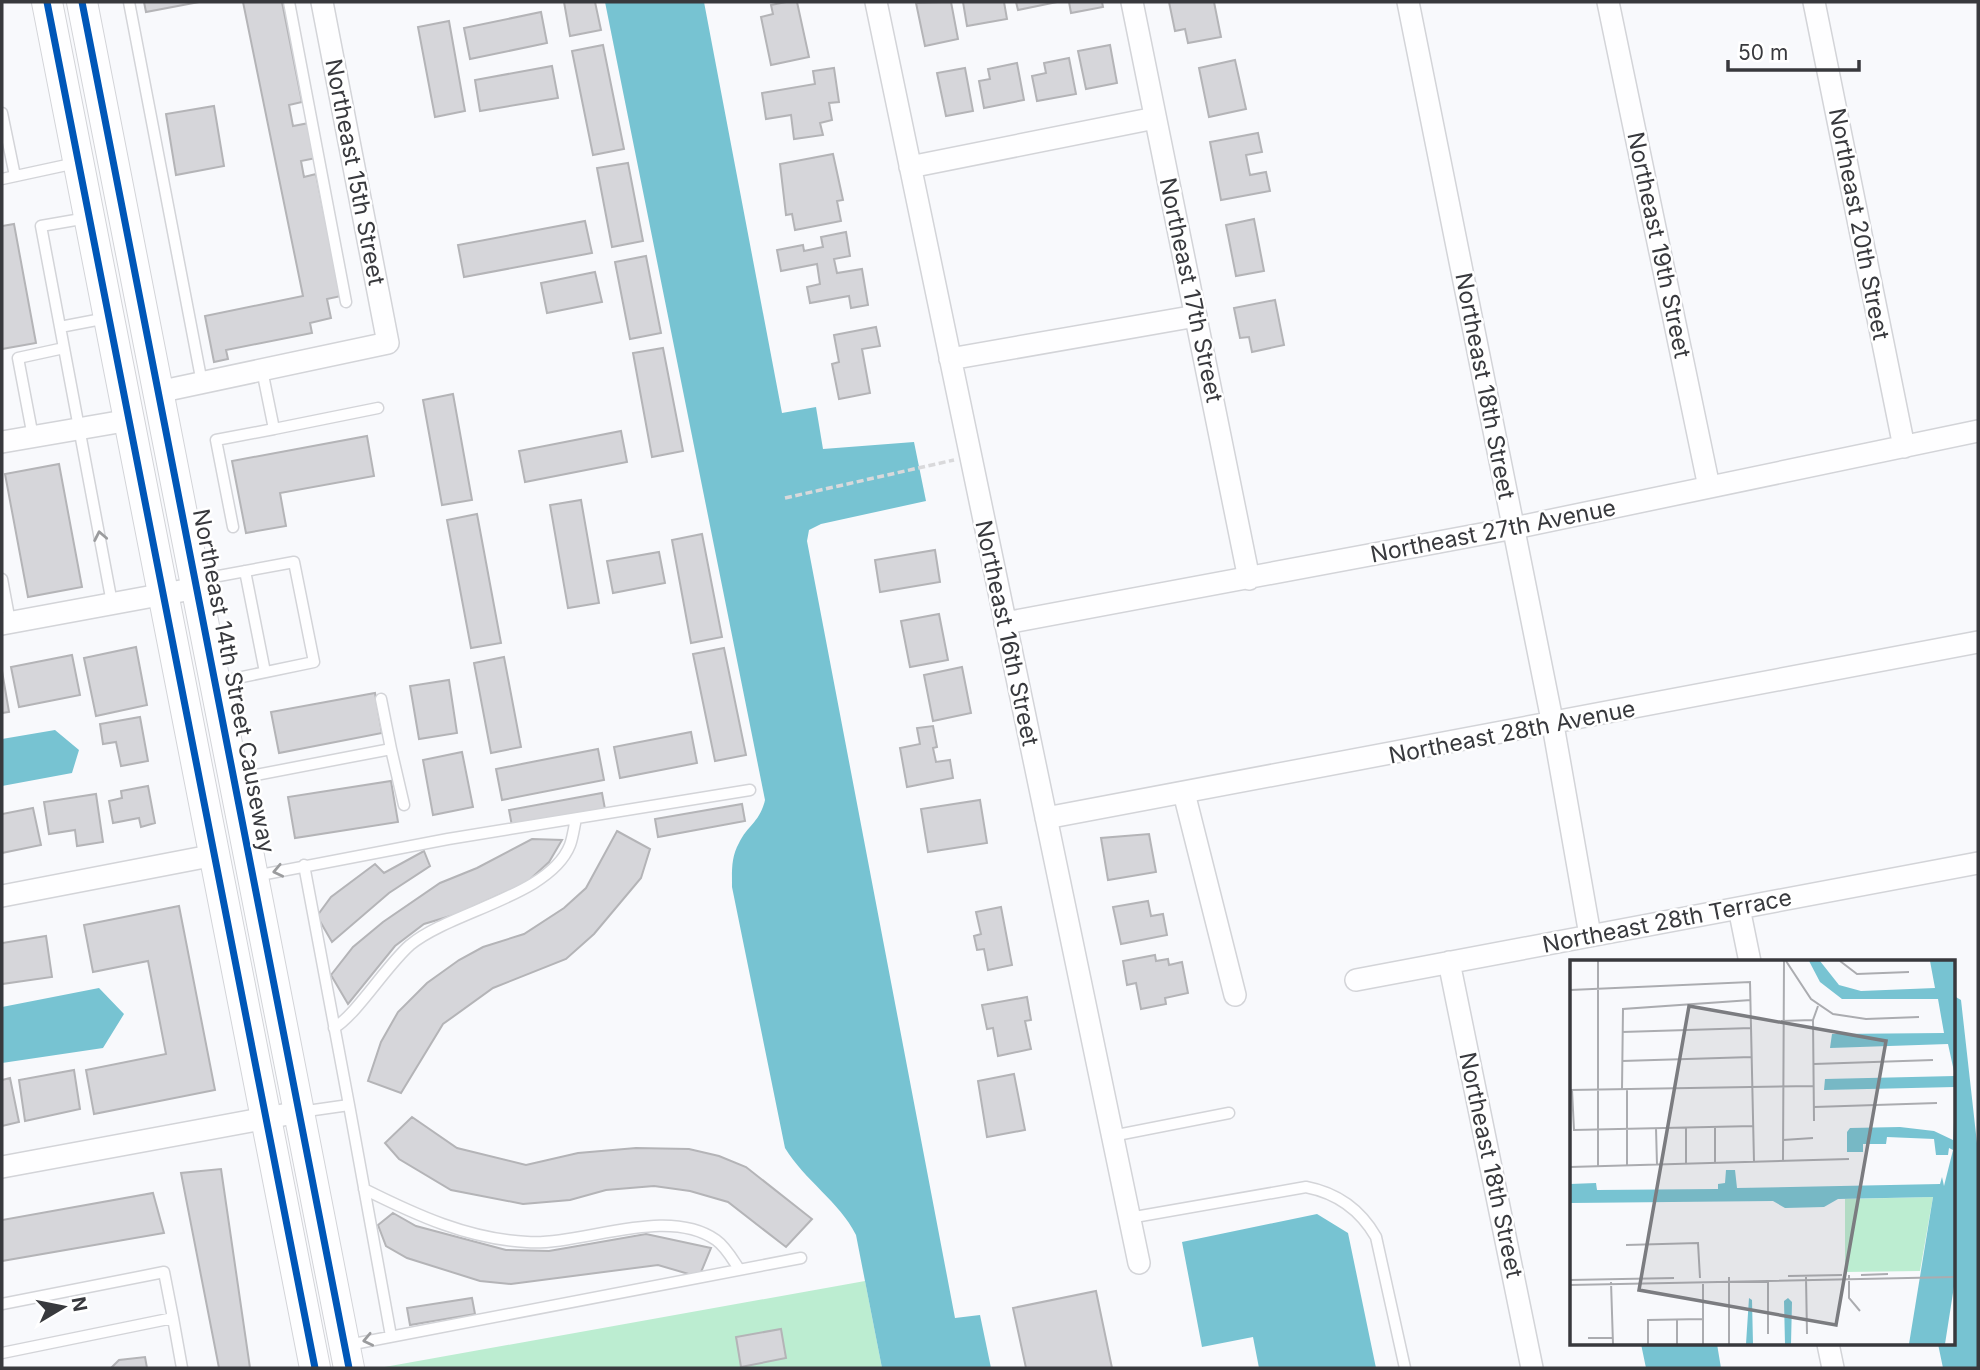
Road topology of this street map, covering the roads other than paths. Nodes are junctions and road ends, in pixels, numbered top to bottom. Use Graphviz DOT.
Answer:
graph roads {
  1 [pos="47,2"];
  2 [pos="82,2"];
  3 [pos="129,2"];
  4 [pos="289,2"];
  5 [pos="322,2"];
  6 [pos="876,2"];
  7 [pos="1132,2"];
  8 [pos="1408,2"];
  9 [pos="1608,2"];
  10 [pos="1814,2"];
  11 [pos="2,113"];
  12 [pos="1156,118"];
  13 [pos="79,163"];
  14 [pos="910,167"];
  15 [pos="15,176"];
  16 [pos="2,179"];
  17 [pos="90,217"];
  18 [pos="346,302"];
  19 [pos="1196,316"];
  20 [pos="111,326"];
  21 [pos="60,327"];
  22 [pos="65,348"];
  23 [pos="950,359"];
  24 [pos="262,370"];
  25 [pos="202,383"];
  26 [pos="158,392"];
  27 [pos="378,408"];
  28 [pos="130,420"];
  29 [pos="80,429"];
  30 [pos="274,429"];
  31 [pos="1978,431"];
  32 [pos="33,437"];
  33 [pos="2,442"];
  34 [pos="1904,447"];
  35 [pos="1709,487"];
  36 [pos="233,527"];
  37 [pos="1514,528"];
  38 [pos="245,571"];
  39 [pos="2,579"];
  40 [pos="1250,579"];
  41 [pos="196,584"];
  42 [pos="164,594"];
  43 [pos="112,603"];
  44 [pos="6,623"];
  45 [pos="1005,623"];
  46 [pos="1978,642"];
  47 [pos="265,672"];
  48 [pos="215,682"];
  49 [pos="381,699"];
  50 [pos="1553,724"];
  51 [pos="391,749"];
  52 [pos="233,779"];
  53 [pos="750,790"];
  54 [pos="1184,793"];
  55 [pos="404,805"];
  56 [pos="240,810"];
  57 [pos="1046,818"];
  58 [pos="576,819"];
  59 [pos="215,856"];
  60 [pos="1978,863"];
  61 [pos="304,866"];
  62 [pos="253,876"];
  63 [pos="2,896"];
  64 [pos="1739,908"];
  65 [pos="1590,935"];
  66 [pos="1750,960"];
  67 [pos="1449,962"];
  68 [pos="1356,980"];
  69 [pos="1235,995"];
  70 [pos="334,1028"];
  71 [pos="349,1105"];
  72 [pos="299,1112"];
  73 [pos="1229,1113"];
  74 [pos="266,1116"];
  75 [pos="1112,1136"];
  76 [pos="2,1167"];
  77 [pos="364,1189"];
  78 [pos="1129,1218"];
  79 [pos="801,1258"];
  80 [pos="1139,1263"];
  81 [pos="740,1269"];
  82 [pos="2,1304"];
  83 [pos="173,1318"];
  84 [pos="391,1336"];
  85 [pos="1828,1346"];
  86 [pos="2,1353"];
  87 [pos="347,1357"];
  88 [pos="182,1368"];
  89 [pos="315,1368"];
  90 [pos="1405,1368"];
  91 [pos="1532,1368"];
  92 [pos="1833,1368"];
  1 -- 13 [label="main road"];
  2 -- 26 [label="main road, Northeast 14th Street Causeway"];
  3 -- 25 [label="lane"];
  4 -- 18 [label="lane"];
  5 -- 24 [label="street, Northeast 15th Street"];
  6 -- 14 [label="street, Northeast 16th Street"];
  7 -- 12 [label="street, Northeast 17th Street"];
  8 -- 37 [label="street, Northeast 18th Street"];
  9 -- 35 [label="street, Northeast 19th Street"];
  10 -- 34 [label="street, Northeast 20th Street"];
  11 -- 15 [label="lane"];
  12 -- 14 [label="street"];
  12 -- 19 [label="street, Northeast 17th Street"];
  13 -- 15 [label="lane"];
  13 -- 17 [label="main road"];
  14 -- 23 [label="street, Northeast 16th Street"];
  15 -- 16 [label="lane"];
  17 -- 20 [label="main road"];
  17 -- 21 [label="lane"];
  19 -- 23 [label="street"];
  19 -- 40 [label="street, Northeast 17th Street"];
  20 -- 21 [label="lane"];
  20 -- 26 [label="main road"];
  20 -- 28 [label="main road"];
  21 -- 22 [label="lane"];
  22 -- 29 [label="lane"];
  22 -- 32 [label="lane"];
  23 -- 45 [label="street, Northeast 16th Street"];
  24 -- 25 [label="street"];
  24 -- 30 [label="lane"];
  25 -- 26 [label="street"];
  26 -- 41 [label="main road, Northeast 14th Street Causeway"];
  27 -- 30 [label="lane"];
  28 -- 29 [label="street"];
  28 -- 42 [label="main road"];
  29 -- 32 [label="street"];
  43 -- 29 [label="lane, one-way"];
  30 -- 36 [label="lane"];
  31 -- 34 [label="street, Northeast 27th Avenue"];
  32 -- 33 [label="street"];
  34 -- 35 [label="street, Northeast 27th Avenue"];
  35 -- 37 [label="street, Northeast 27th Avenue"];
  37 -- 40 [label="street, Northeast 27th Avenue"];
  37 -- 50 [label="street, Northeast 18th Street"];
  38 -- 41 [label="lane"];
  38 -- 47 [label="lane"];
  38 -- 47 [label="lane"];
  39 -- 44 [label="lane"];
  40 -- 45 [label="street, Northeast 27th Avenue"];
  41 -- 42 [label="street"];
  41 -- 48 [label="main road, Northeast 14th Street Causeway"];
  42 -- 43 [label="street"];
  42 -- 59 [label="main road"];
  43 -- 44 [label="street"];
  45 -- 57 [label="street, Northeast 16th Street"];
  46 -- 50 [label="street, Northeast 28th Avenue"];
  47 -- 48 [label="lane"];
  48 -- 52 [label="main road, Northeast 14th Street Causeway"];
  49 -- 51 [label="lane"];
  50 -- 54 [label="street, Northeast 28th Avenue"];
  50 -- 65 [label="street, Northeast 18th Street"];
  51 -- 52 [label="lane"];
  51 -- 55 [label="lane"];
  52 -- 56 [label="main road, Northeast 14th Street Causeway"];
  53 -- 58 [label="lane"];
  54 -- 57 [label="street, Northeast 28th Avenue"];
  54 -- 69 [label="street"];
  56 -- 59 [label="main road"];
  56 -- 62 [label="main road, Northeast 14th Street Causeway"];
  57 -- 75 [label="street, Northeast 16th Street"];
  58 -- 61 [label="lane"];
  58 -- 70 [label="lane"];
  59 -- 63 [label="street"];
  59 -- 74 [label="main road"];
  60 -- 64 [label="street, Northeast 28th Terrace"];
  61 -- 62 [label="lane, one-way"];
  61 -- 70 [label="lane"];
  62 -- 72 [label="main road, Northeast 14th Street Causeway"];
  64 -- 65 [label="street, Northeast 28th Terrace"];
  64 -- 66 [label="street"];
  65 -- 67 [label="street, Northeast 28th Terrace"];
  67 -- 68 [label="street, Northeast 28th Terrace"];
  67 -- 91 [label="street, Northeast 18th Street"];
  70 -- 71 [label="lane"];
  71 -- 72 [label="lane"];
  71 -- 77 [label="lane"];
  72 -- 74 [label="street"];
  72 -- 87 [label="main road, Northeast 14th Street Causeway"];
  73 -- 75 [label="lane"];
  74 -- 76 [label="street"];
  74 -- 89 [label="main road"];
  75 -- 78 [label="street, Northeast 16th Street"];
  77 -- 81 [label="lane"];
  77 -- 84 [label="lane"];
  78 -- 80 [label="street, Northeast 16th Street"];
  78 -- 90 [label="lane"];
  79 -- 81 [label="lane"];
  81 -- 84 [label="lane"];
  82 -- 83 [label="lane"];
  83 -- 86 [label="lane"];
  83 -- 88 [label="lane"];
  84 -- 87 [label="lane, one-way"];
  85 -- 92 [label="street"];
}
